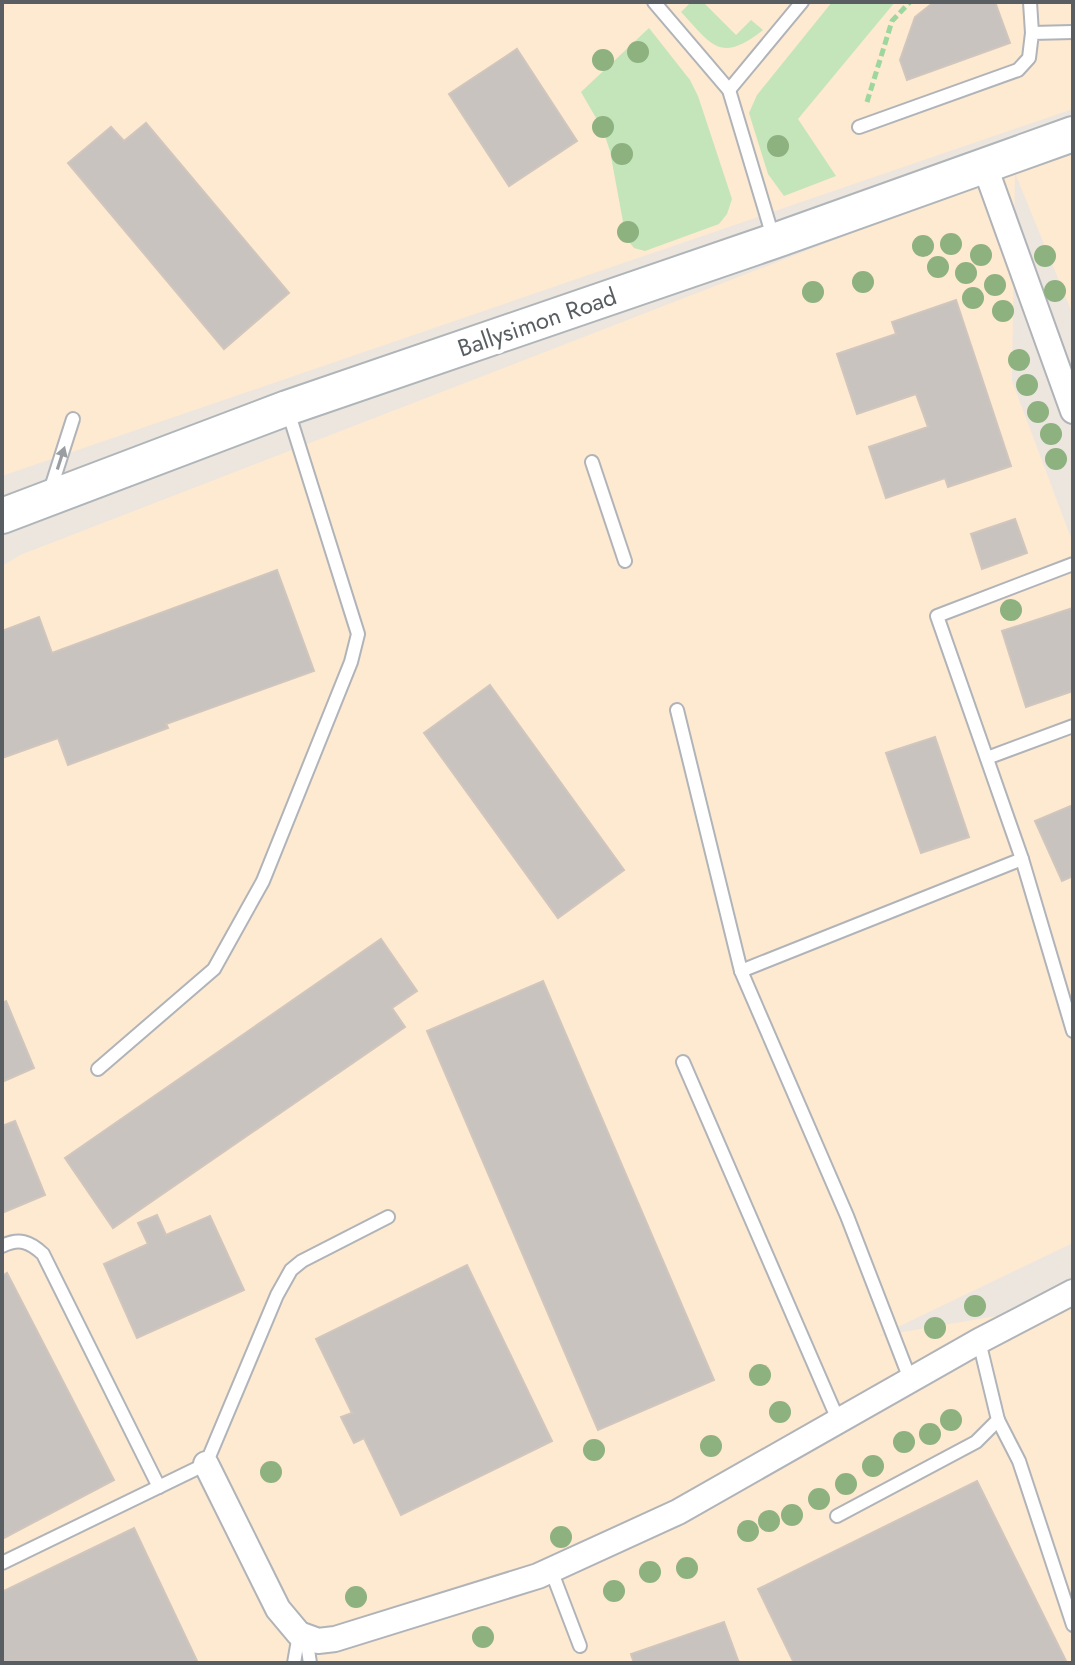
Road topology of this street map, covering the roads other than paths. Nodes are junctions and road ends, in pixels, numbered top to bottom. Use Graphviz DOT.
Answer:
graph roads {
  1 [pos="654,2"];
  2 [pos="802,2"];
  3 [pos="1030,2"];
  4 [pos="1073,32"];
  5 [pos="1032,33"];
  6 [pos="729,90"];
  7 [pos="859,127"];
  8 [pos="1073,134"];
  9 [pos="984,164"];
  10 [pos="774,241"];
  11 [pos="287,408"];
  12 [pos="1073,411"];
  13 [pos="73,419"];
  14 [pos="592,462"];
  15 [pos="48,497"];
  16 [pos="2,516"];
  17 [pos="625,561"];
  18 [pos="1073,564"];
  19 [pos="677,710"];
  20 [pos="1073,726"];
  21 [pos="987,758"];
  22 [pos="1022,859"];
  23 [pos="741,971"];
  24 [pos="1073,1031"];
  25 [pos="683,1062"];
  26 [pos="98,1069"];
  27 [pos="388,1217"];
  28 [pos="2,1246"];
  29 [pos="1073,1292"];
  30 [pos="979,1341"];
  31 [pos="910,1379"];
  32 [pos="998,1420"];
  33 [pos="839,1422"];
  34 [pos="206,1464"];
  35 [pos="159,1487"];
  36 [pos="837,1516"];
  37 [pos="2,1563"];
  38 [pos="551,1570"];
  39 [pos="1073,1625"];
  40 [pos="303,1636"];
  41 [pos="580,1646"];
  42 [pos="294,1663"];
  43 [pos="310,1663"];
  1 -- 6 [label="lane"];
  2 -- 6 [label="lane"];
  3 -- 5 [label="lane"];
  4 -- 5 [label="lane"];
  5 -- 7 [label="lane"];
  6 -- 10 [label="lane"];
  8 -- 9 [label="main road, Ballysimon Road"];
  9 -- 10 [label="main road, Ballysimon Road"];
  9 -- 12 [label="street"];
  10 -- 11 [label="main road, Ballysimon Road"];
  11 -- 15 [label="main road, Ballysimon Road"];
  11 -- 26 [label="lane"];
  15 -- 13 [label="lane, one-way"];
  14 -- 17 [label="lane"];
  15 -- 16 [label="main road, Ballysimon Road"];
  18 -- 21 [label="lane"];
  19 -- 23 [label="lane"];
  20 -- 21 [label="lane"];
  21 -- 22 [label="lane"];
  22 -- 23 [label="lane"];
  22 -- 24 [label="lane"];
  23 -- 31 [label="lane"];
  25 -- 33 [label="lane"];
  27 -- 34 [label="lane"];
  28 -- 35 [label="lane"];
  29 -- 30 [label="street"];
  30 -- 31 [label="street"];
  30 -- 32 [label="lane"];
  31 -- 33 [label="street"];
  32 -- 36 [label="lane"];
  32 -- 39 [label="lane"];
  33 -- 38 [label="street"];
  34 -- 35 [label="lane"];
  34 -- 40 [label="street"];
  35 -- 37 [label="lane"];
  38 -- 40 [label="street"];
  38 -- 41 [label="lane"];
  40 -- 42 [label="lane"];
  40 -- 43 [label="lane"];
}
